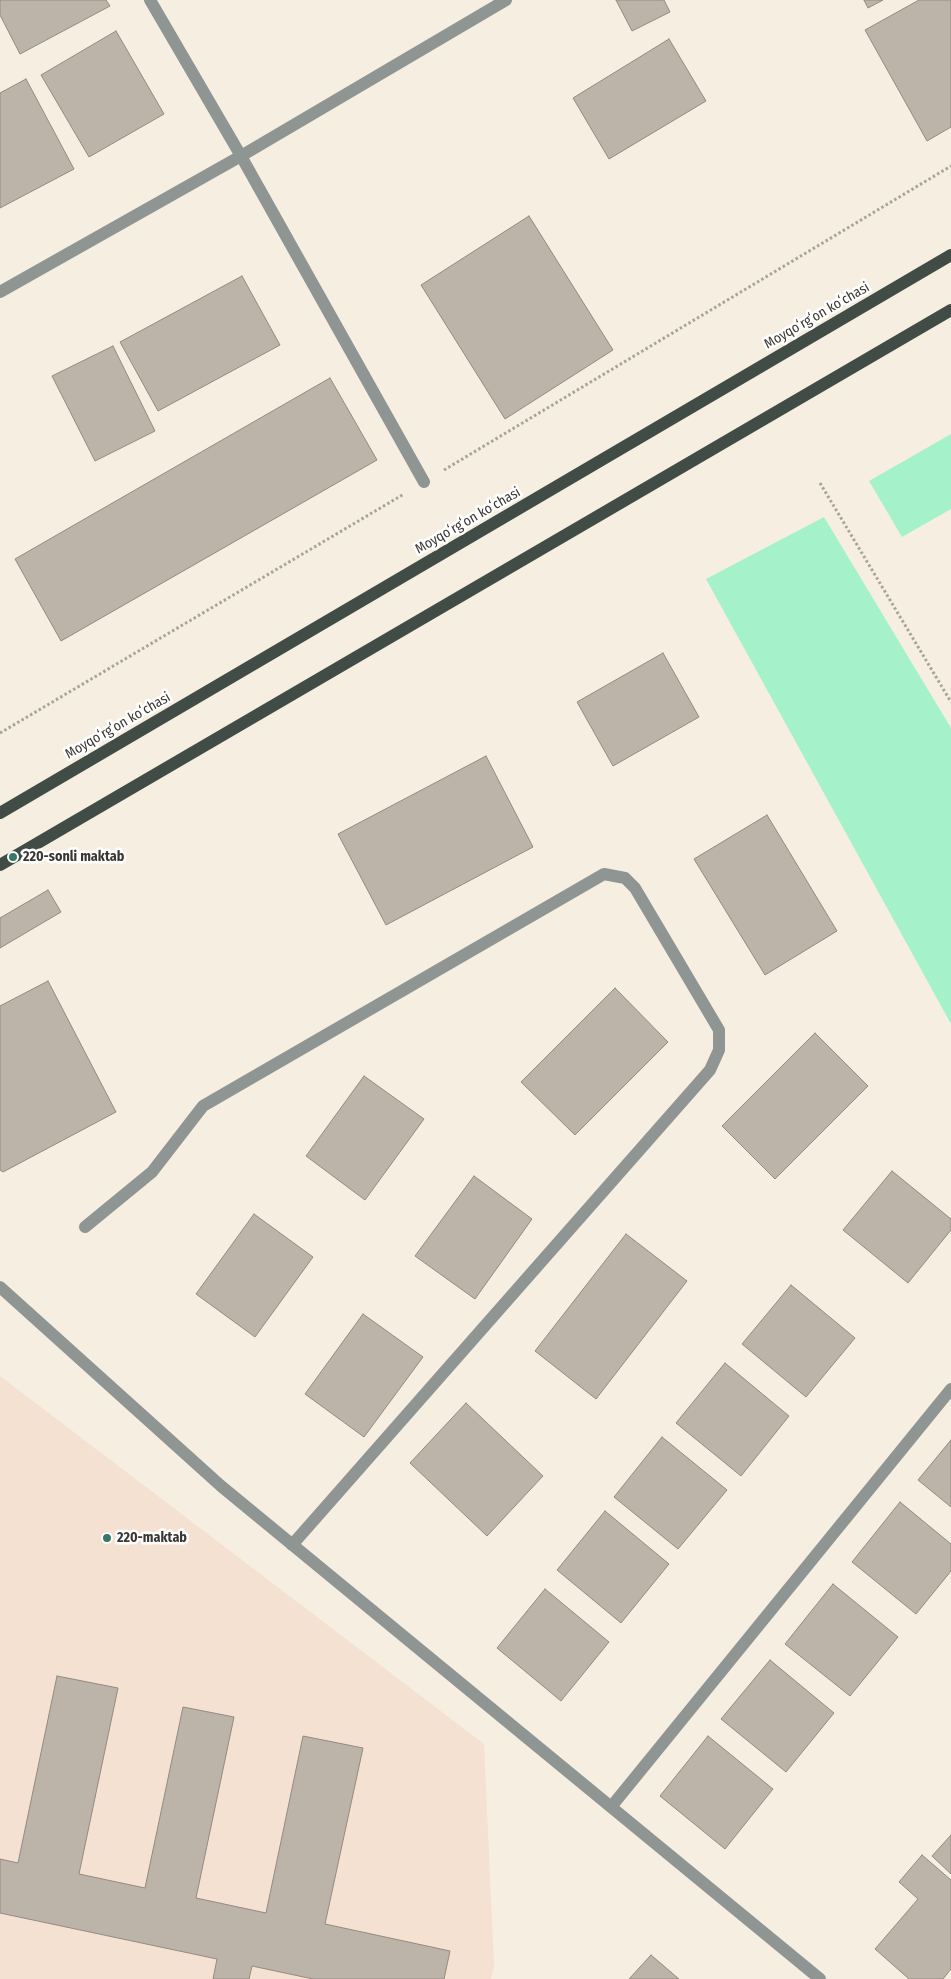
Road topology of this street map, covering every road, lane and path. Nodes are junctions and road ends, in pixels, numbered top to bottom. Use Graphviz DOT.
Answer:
graph roads {
  1 [pos="150,0"];
  2 [pos="506,0"];
  3 [pos="241,156"];
  4 [pos="951,166"];
  5 [pos="951,255"];
  6 [pos="0,292"];
  7 [pos="951,310"];
  8 [pos="424,482"];
  9 [pos="820,483"];
  10 [pos="951,702"];
  11 [pos="0,733"];
  12 [pos="0,812"];
  13 [pos="0,865"];
  14 [pos="85,1227"];
  15 [pos="0,1288"];
  16 [pos="951,1390"];
  17 [pos="292,1545"];
  18 [pos="611,1807"];
  19 [pos="820,1979"];
  1 -- 3 [label="street"];
  2 -- 3 [label="street"];
  3 -- 6 [label="street"];
  3 -- 8 [label="street"];
  4 -- 8 [label="path"];
  5 -- 12 [label="main road, Moyqoʻrgʻon koʻchasi"];
  7 -- 13 [label="main road"];
  8 -- 11 [label="path"];
  9 -- 10 [label="path"];
  14 -- 17 [label="street"];
  15 -- 17 [label="street"];
  16 -- 18 [label="street"];
  17 -- 18 [label="street"];
  18 -- 19 [label="street"];
}
